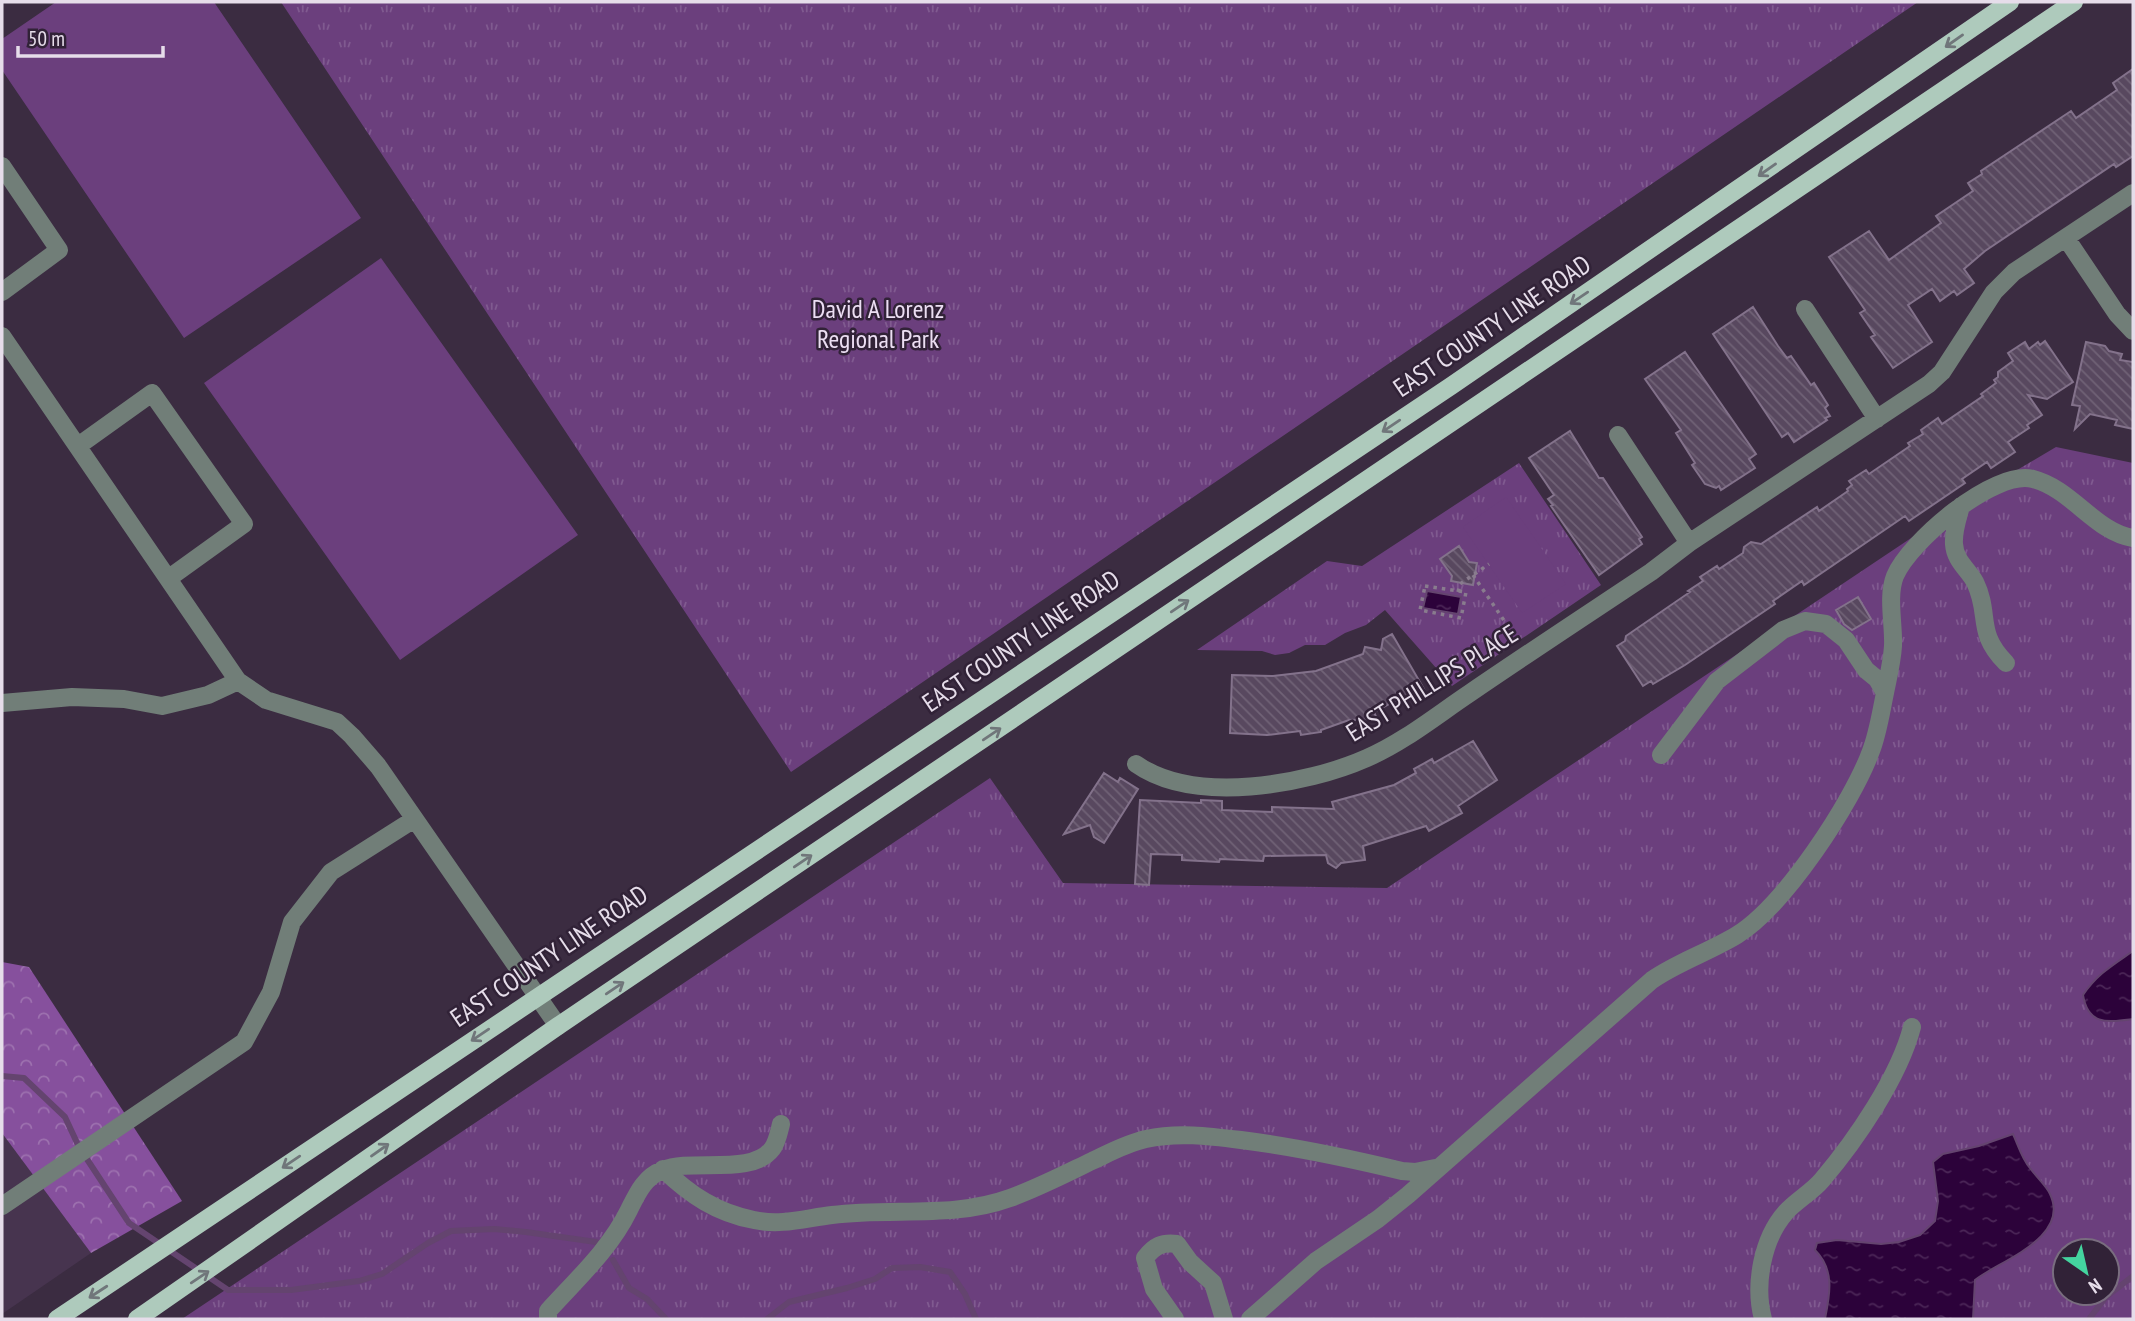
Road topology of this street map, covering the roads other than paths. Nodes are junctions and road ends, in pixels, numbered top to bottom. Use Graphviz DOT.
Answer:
graph roads {
  1 [pos="2010,2"];
  2 [pos="2074,2"];
  3 [pos="2,166"];
  4 [pos="2133,193"];
  5 [pos="2066,238"];
  6 [pos="2,292"];
  7 [pos="1805,309"];
  8 [pos="2133,331"];
  9 [pos="2,336"];
  10 [pos="1877,419"];
  11 [pos="1618,435"];
  12 [pos="78,446"];
  13 [pos="1961,506"];
  14 [pos="2126,537"];
  15 [pos="1689,543"];
  16 [pos="2133,550"];
  17 [pos="169,578"];
  18 [pos="2006,663"];
  19 [pos="238,681"];
  20 [pos="1885,693"];
  21 [pos="2,703"];
  22 [pos="1661,755"];
  23 [pos="1136,764"];
  24 [pos="413,820"];
  25 [pos="536,996"];
  26 [pos="558,1026"];
  27 [pos="1912,1027"];
  28 [pos="781,1124"];
  29 [pos="1444,1163"];
  30 [pos="663,1169"];
  31 [pos="1402,1171"];
  32 [pos="1413,1189"];
  33 [pos="2,1206"];
  34 [pos="548,1315"];
  35 [pos="57,1319"];
  36 [pos="137,1319"];
  37 [pos="1175,1319"];
  38 [pos="1224,1319"];
  39 [pos="1250,1319"];
  40 [pos="1763,1319"];
  1 -- 25 [label="main road, EAST COUNTY LINE ROAD, one-way"];
  26 -- 2 [label="main road, one-way"];
  3 -- 6 [label="street"];
  4 -- 5 [label="street, EAST PHILLIPS PLACE"];
  5 -- 8 [label="street"];
  5 -- 10 [label="street, EAST PHILLIPS PLACE"];
  7 -- 10 [label="street"];
  9 -- 12 [label="street"];
  10 -- 15 [label="street, EAST PHILLIPS PLACE"];
  11 -- 15 [label="street"];
  12 -- 17 [label="street"];
  12 -- 17 [label="street"];
  13 -- 14 [label="street"];
  13 -- 18 [label="street"];
  13 -- 20 [label="street"];
  14 -- 16 [label="street"];
  15 -- 23 [label="street, EAST PHILLIPS PLACE"];
  17 -- 19 [label="street"];
  19 -- 21 [label="street"];
  19 -- 24 [label="street"];
  20 -- 22 [label="street"];
  20 -- 29 [label="street"];
  24 -- 25 [label="street"];
  24 -- 33 [label="street"];
  25 -- 26 [label="street"];
  25 -- 35 [label="main road, EAST COUNTY LINE ROAD, one-way"];
  36 -- 26 [label="main road, one-way"];
  27 -- 40 [label="street"];
  28 -- 30 [label="street"];
  29 -- 31 [label="street"];
  29 -- 32 [label="street"];
  30 -- 31 [label="street"];
  30 -- 34 [label="street"];
  31 -- 32 [label="street"];
  32 -- 39 [label="street"];
  37 -- 38 [label="street"];
}
